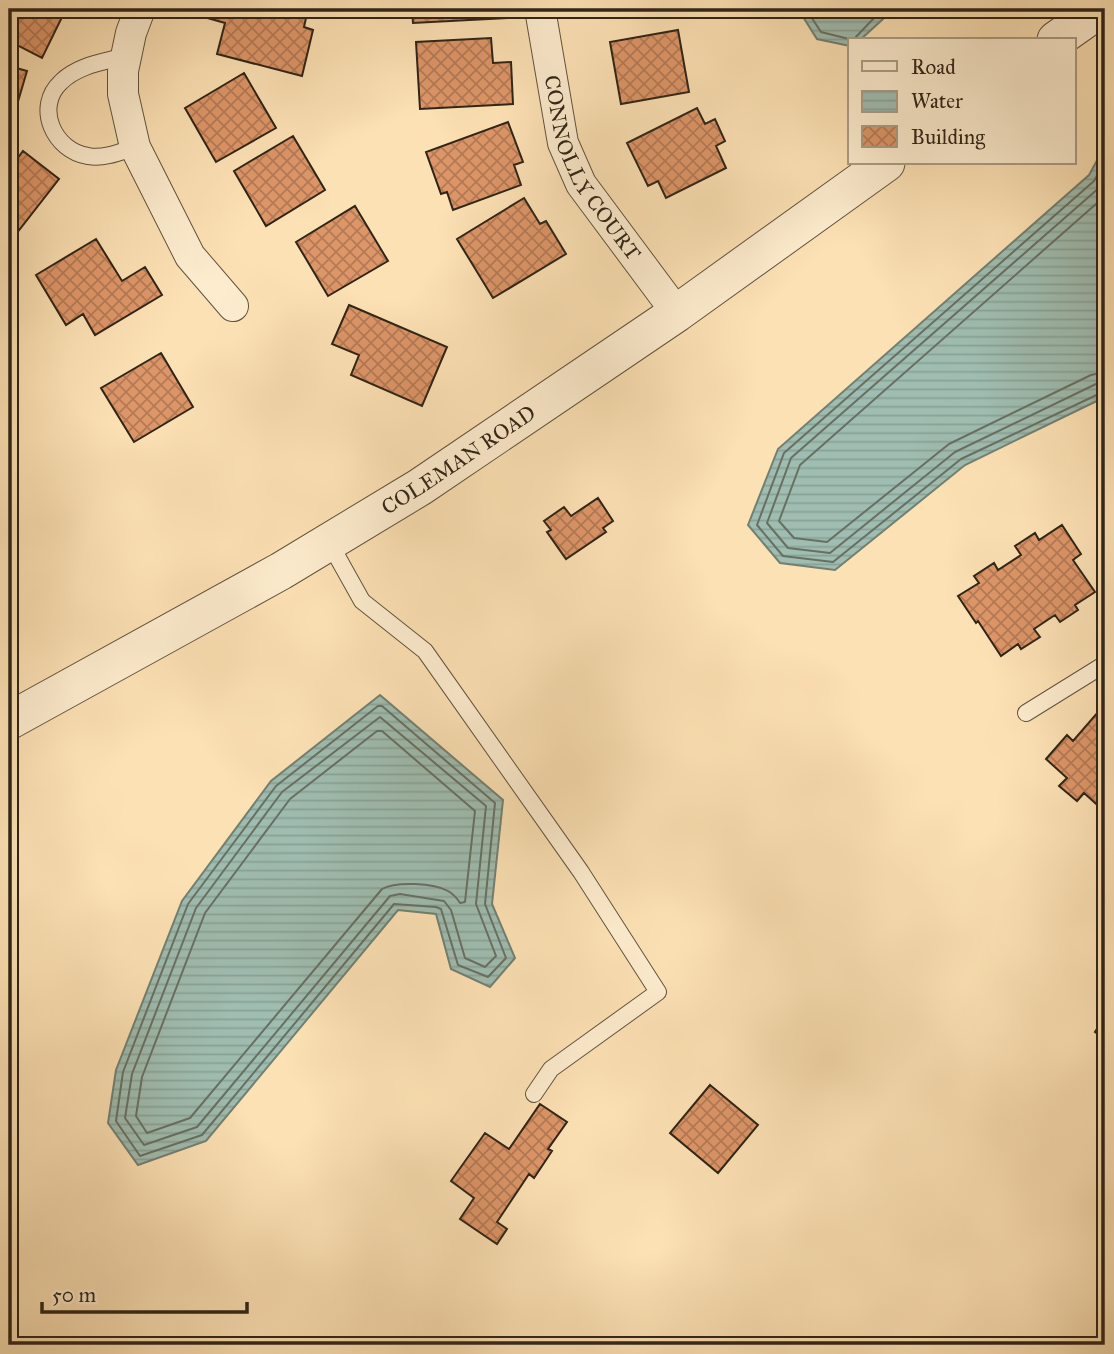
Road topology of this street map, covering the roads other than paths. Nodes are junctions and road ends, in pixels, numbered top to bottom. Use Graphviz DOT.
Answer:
graph roads {
  1 [pos="140,9"];
  2 [pos="540,9"];
  3 [pos="126,56"];
  4 [pos="135,146"];
  5 [pos="885,164"];
  6 [pos="233,306"];
  7 [pos="677,313"];
  8 [pos="329,542"];
  9 [pos="1105,664"];
  10 [pos="1026,713"];
  11 [pos="9,721"];
  12 [pos="534,1094"];
  1 -- 3 [label="street"];
  2 -- 7 [label="street, CONNOLLY COURT"];
  3 -- 4 [label="street"];
  3 -- 4 [label="lane"];
  4 -- 6 [label="street"];
  5 -- 7 [label="street, COLEMAN ROAD"];
  7 -- 8 [label="street, COLEMAN ROAD"];
  8 -- 11 [label="street, COLEMAN ROAD"];
  8 -- 12 [label="lane"];
  9 -- 10 [label="lane"];
}
